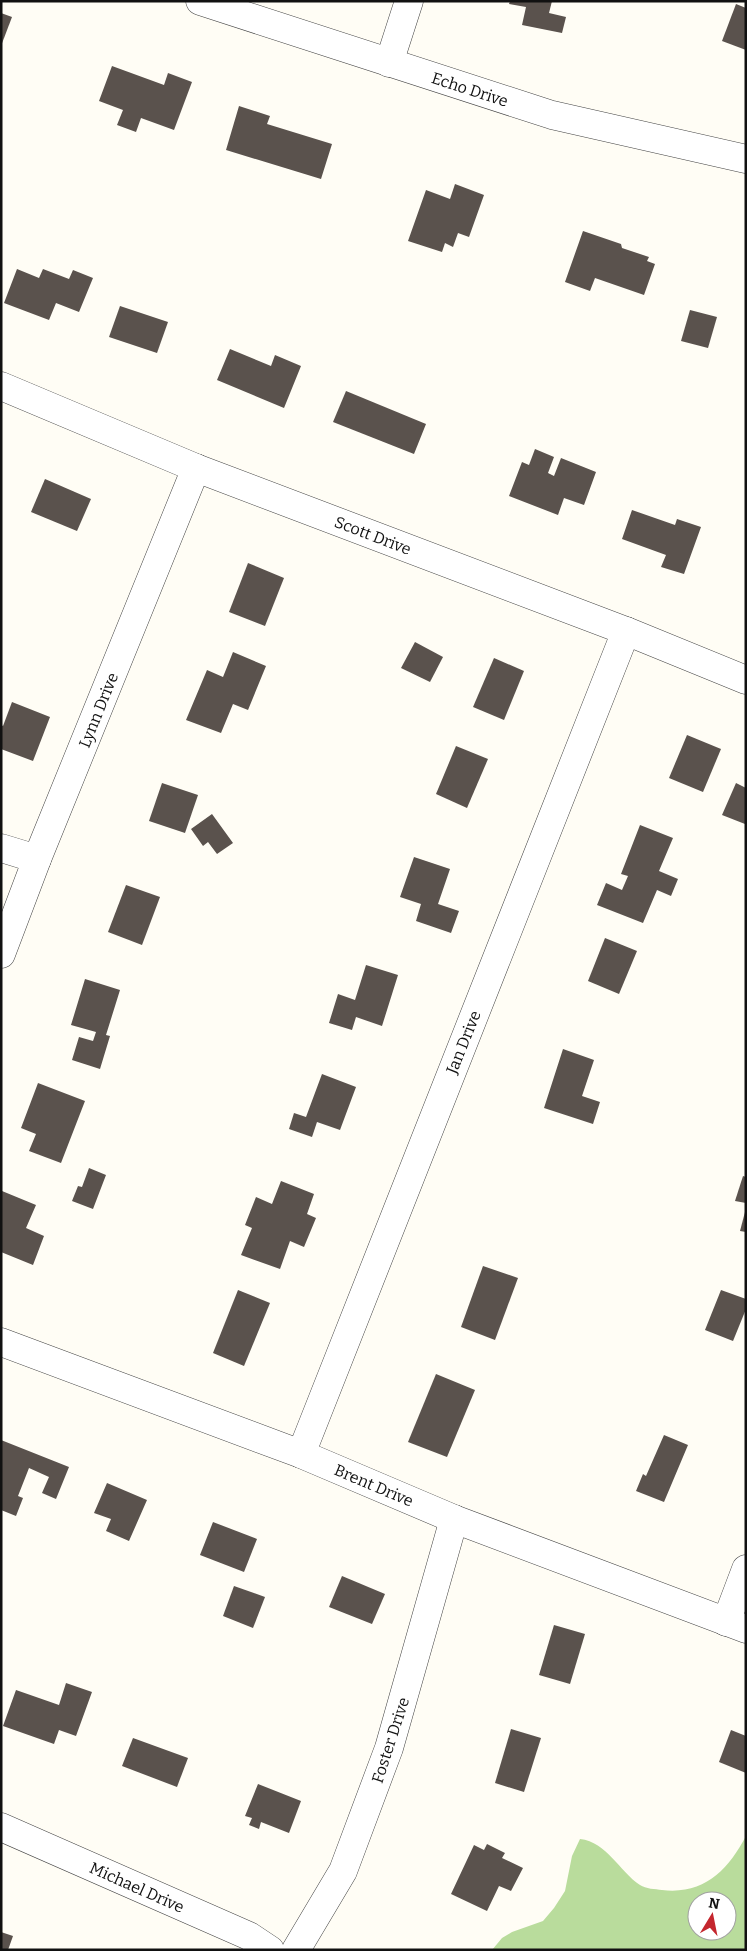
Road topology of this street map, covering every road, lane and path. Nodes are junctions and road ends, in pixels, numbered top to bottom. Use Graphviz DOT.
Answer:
graph roads {
  1 [pos="200,1"];
  2 [pos="409,1"];
  3 [pos="389,63"];
  4 [pos="746,159"];
  5 [pos="1,386"];
  6 [pos="196,468"];
  7 [pos="626,630"];
  8 [pos="746,680"];
  9 [pos="1,848"];
  10 [pos="38,860"];
  11 [pos="1,954"];
  12 [pos="1,1342"];
  13 [pos="301,1454"];
  14 [pos="454,1519"];
  15 [pos="746,1569"];
  16 [pos="736,1625"];
  17 [pos="1,1827"];
  18 [pos="270,1950"];
  19 [pos="296,1950"];
  1 -- 3 [label="street, Echo Drive"];
  2 -- 3 [label="street"];
  3 -- 4 [label="street, Echo Drive"];
  5 -- 6 [label="street, Scott Drive"];
  6 -- 7 [label="street, Scott Drive"];
  6 -- 10 [label="street, Lynn Drive"];
  7 -- 8 [label="street, Scott Drive"];
  7 -- 13 [label="street, Jan Drive"];
  9 -- 10 [label="street"];
  10 -- 11 [label="street, Lynn Drive"];
  12 -- 13 [label="street, Brent Drive"];
  13 -- 14 [label="street, Brent Drive"];
  14 -- 16 [label="street, Brent Drive"];
  14 -- 19 [label="street, Foster Drive"];
  15 -- 16 [label="street"];
  17 -- 18 [label="street, Michael Drive"];
}
